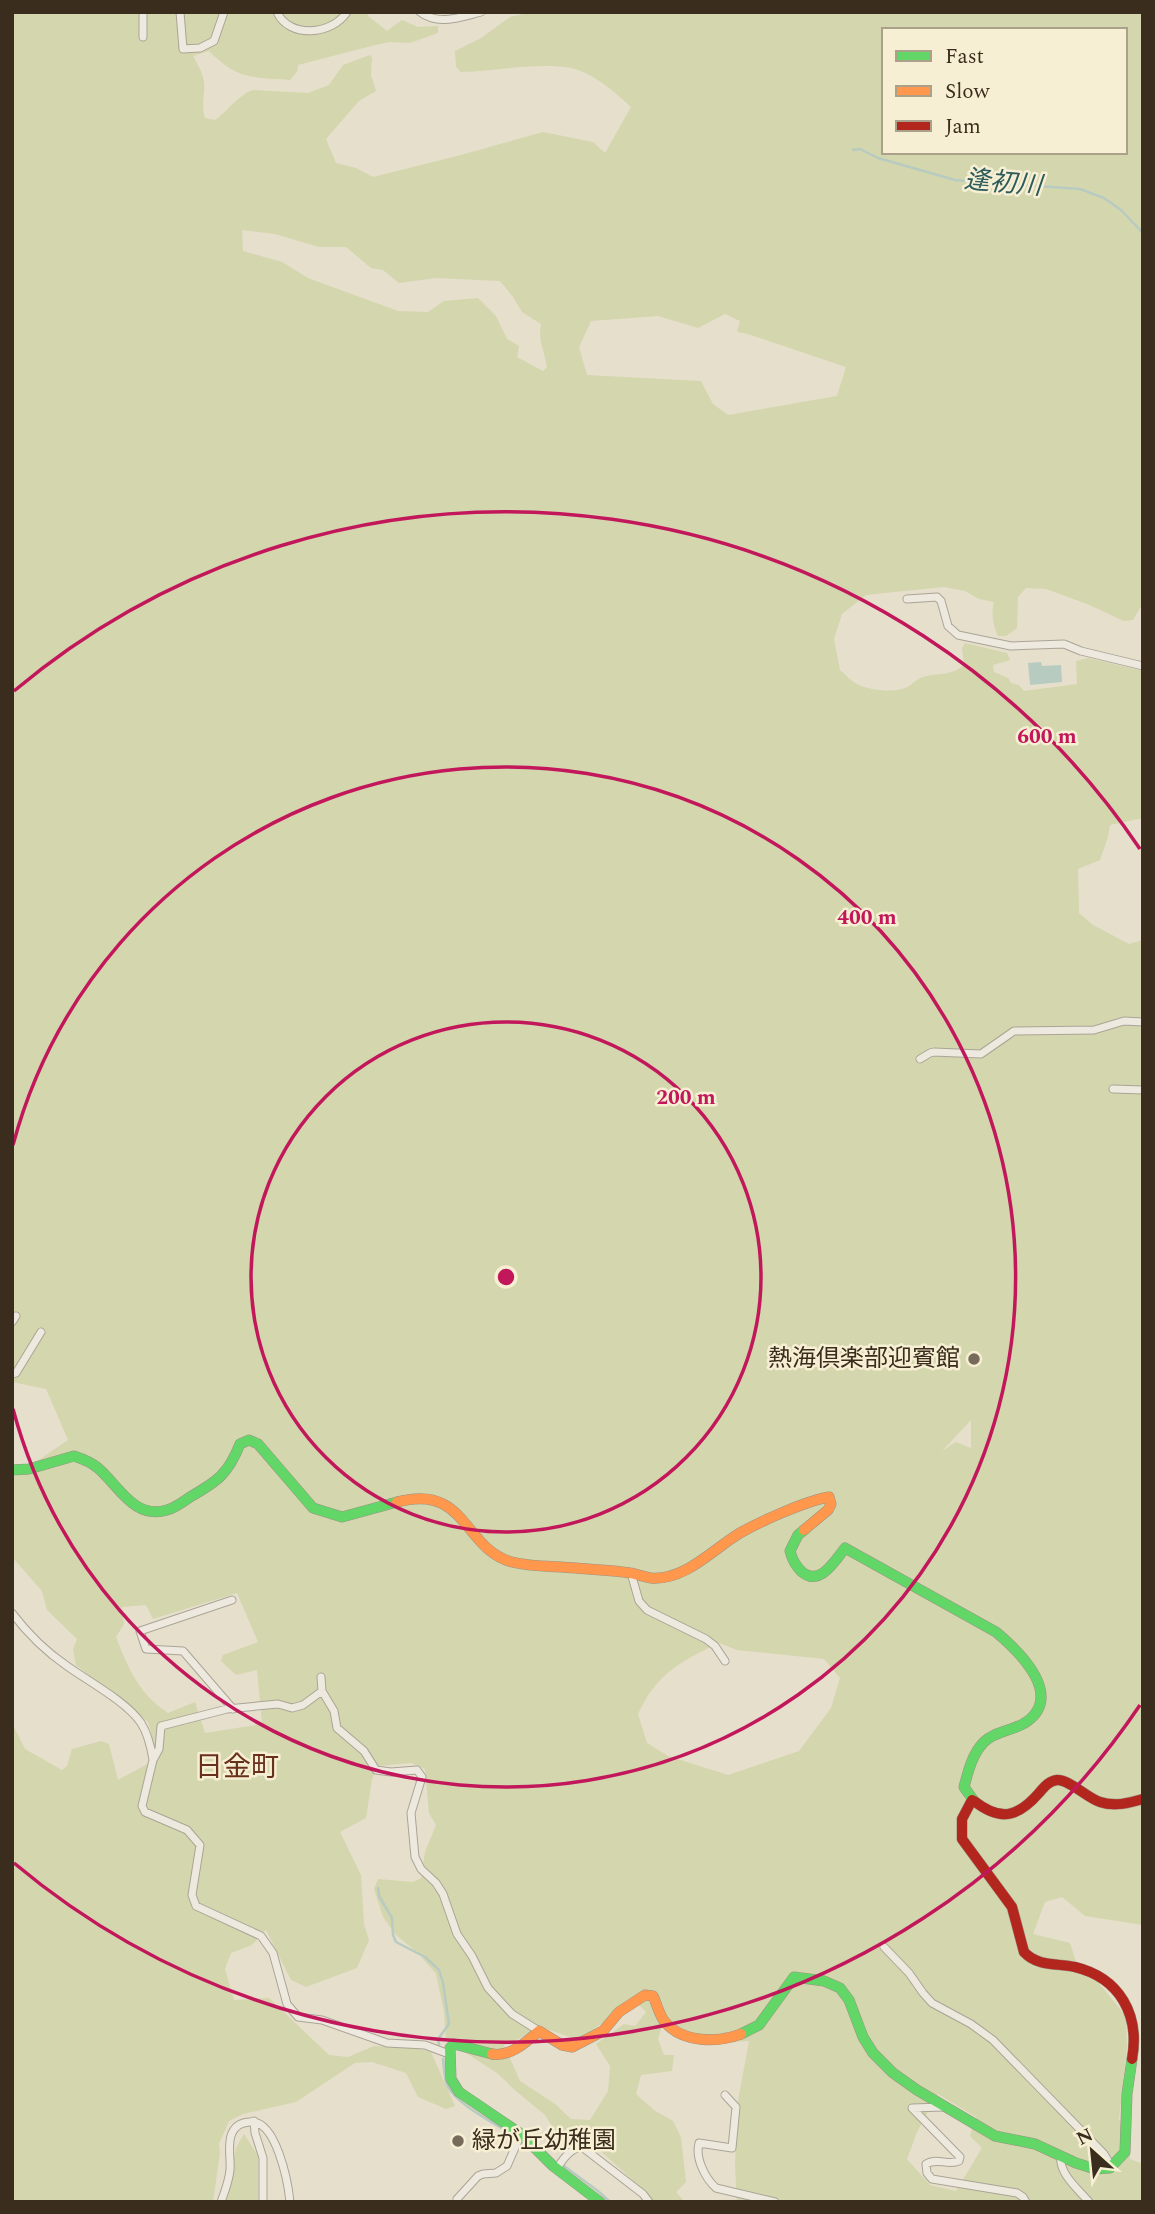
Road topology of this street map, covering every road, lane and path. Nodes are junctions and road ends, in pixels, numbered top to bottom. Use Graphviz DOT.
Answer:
graph roads {
  1 [pos="143,12"];
  2 [pos="180,12"];
  3 [pos="224,12"];
  4 [pos="277,12"];
  5 [pos="346,12"];
  6 [pos="420,12"];
  7 [pos="481,12"];
  8 [pos="143,37"];
  9 [pos="907,599"];
  10 [pos="1143,666"];
  11 [pos="1143,1021"];
  12 [pos="920,1059"];
  13 [pos="1113,1089"];
  14 [pos="1143,1090"];
  15 [pos="41,1332"];
  16 [pos="12,1374"];
  17 [pos="12,1470"];
  18 [pos="631,1573"];
  19 [pos="232,1600"];
  20 [pos="12,1613"];
  21 [pos="725,1661"];
  22 [pos="321,1677"];
  23 [pos="322,1691"];
  24 [pos="233,1709"];
  25 [pos="153,1760"];
  26 [pos="1143,1798"];
  27 [pos="972,1800"];
  28 [pos="884,1947"];
  29 [pos="539,2031"];
  30 [pos="449,2054"];
  31 [pos="725,2095"];
  32 [pos="944,2107"];
  33 [pos="254,2121"];
  34 [pos="521,2134"];
  35 [pos="1061,2157"];
  36 [pos="1112,2167"];
  37 [pos="557,2169"];
  38 [pos="456,2201"];
  39 [pos="221,2202"];
  40 [pos="263,2202"];
  41 [pos="290,2202"];
  42 [pos="600,2202"];
  43 [pos="649,2202"];
  44 [pos="775,2202"];
  45 [pos="1026,2202"];
  46 [pos="1089,2202"];
  1 -- 8 [label="street"];
  2 -- 3 [label="street"];
  4 -- 5 [label="street"];
  6 -- 7 [label="street"];
  9 -- 10 [label="street"];
  11 -- 12 [label="street"];
  13 -- 14 [label="street"];
  15 -- 16 [label="street"];
  17 -- 18 [label="street"];
  18 -- 21 [label="street"];
  18 -- 27 [label="street"];
  19 -- 24 [label="street"];
  20 -- 25 [label="street"];
  22 -- 23 [label="street"];
  23 -- 24 [label="street"];
  23 -- 29 [label="street"];
  24 -- 25 [label="street"];
  25 -- 30 [label="street"];
  26 -- 27 [label="street"];
  27 -- 36 [label="street"];
  28 -- 36 [label="street"];
  29 -- 30 [label="street"];
  29 -- 32 [label="street"];
  30 -- 34 [label="street"];
  31 -- 44 [label="street"];
  32 -- 35 [label="street"];
  32 -- 45 [label="street"];
  33 -- 39 [label="street"];
  33 -- 40 [label="street"];
  33 -- 41 [label="street"];
  34 -- 37 [label="street"];
  34 -- 38 [label="street"];
  35 -- 36 [label="street"];
  35 -- 46 [label="street"];
  37 -- 42 [label="street"];
  37 -- 43 [label="street"];
}
